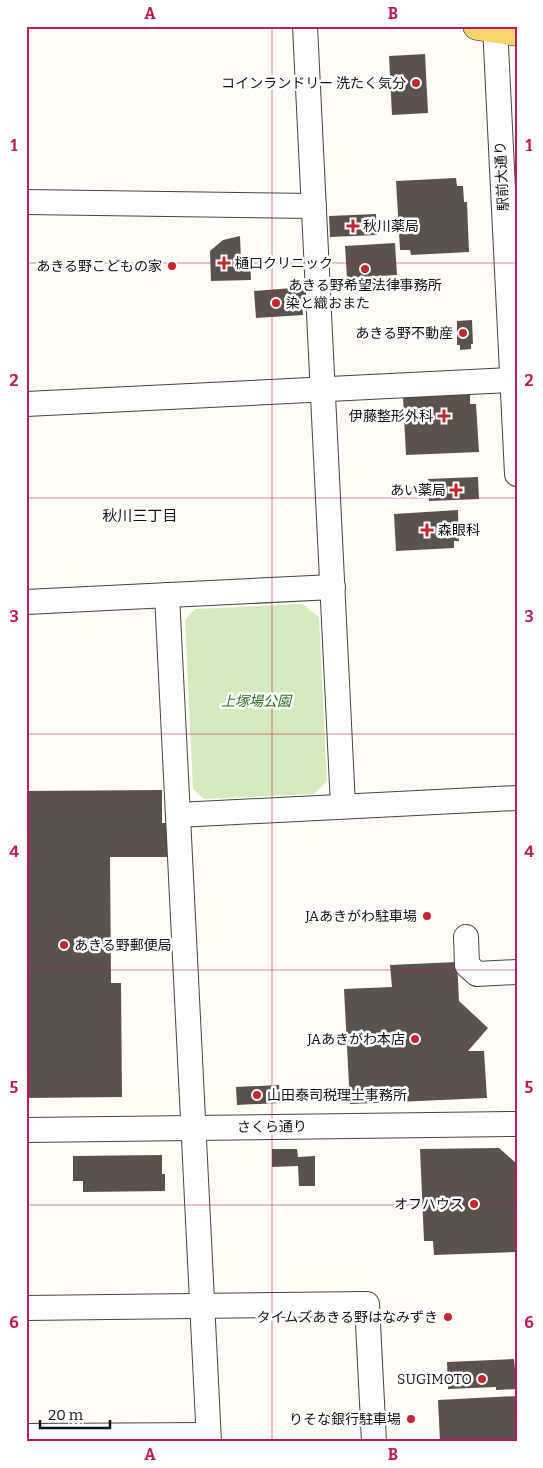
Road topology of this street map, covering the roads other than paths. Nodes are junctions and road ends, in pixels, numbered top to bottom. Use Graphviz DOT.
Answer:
graph roads {
  1 [pos="305,26"];
  2 [pos="496,28"];
  3 [pos="26,202"];
  4 [pos="314,206"];
  5 [pos="512,380"];
  6 [pos="323,390"];
  7 [pos="26,404"];
  8 [pos="517,474"];
  9 [pos="332,586"];
  10 [pos="167,595"];
  11 [pos="26,602"];
  12 [pos="517,798"];
  13 [pos="344,806"];
  14 [pos="178,815"];
  15 [pos="466,937"];
  16 [pos="517,972"];
  17 [pos="517,1124"];
  18 [pos="193,1128"];
  19 [pos="26,1130"];
  20 [pos="202,1305"];
  21 [pos="26,1308"];
  22 [pos="26,1436"];
  23 [pos="209,1438"];
  24 [pos="374,1442"];
  1 -- 4 [label="street"];
  2 -- 5 [label="street, 駅前大通り"];
  3 -- 4 [label="street"];
  4 -- 6 [label="street"];
  5 -- 6 [label="street"];
  5 -- 8 [label="street, 駅前大通り"];
  6 -- 7 [label="street"];
  6 -- 9 [label="street"];
  9 -- 10 [label="street"];
  9 -- 13 [label="street"];
  10 -- 11 [label="street"];
  10 -- 14 [label="street"];
  12 -- 13 [label="street"];
  13 -- 14 [label="street"];
  14 -- 18 [label="street"];
  15 -- 16 [label="street"];
  17 -- 18 [label="street, さくら通り"];
  18 -- 19 [label="street, さくら通り"];
  18 -- 20 [label="street"];
  20 -- 21 [label="street"];
  20 -- 23 [label="street"];
  20 -- 24 [label="street"];
  22 -- 23 [label="street"];
}
